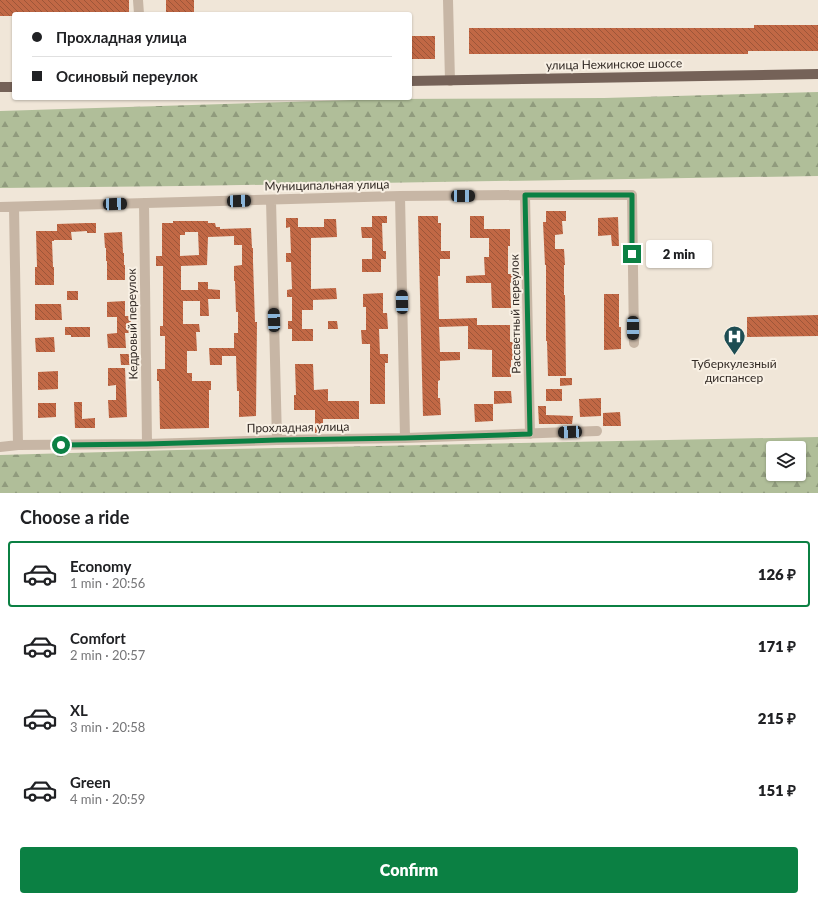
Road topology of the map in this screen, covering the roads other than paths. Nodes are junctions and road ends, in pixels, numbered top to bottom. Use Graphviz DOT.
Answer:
graph roads {
  1 [pos="138,0"];
  2 [pos="448,0"];
  3 [pos="139,12"];
  4 [pos="818,74"];
  5 [pos="450,80"];
  6 [pos="412,81"];
  7 [pos="0,87"];
  8 [pos="12,87"];
  9 [pos="525,195"];
  10 [pos="400,196"];
  11 [pos="270,200"];
  12 [pos="144,203"];
  13 [pos="0,207"];
  14 [pos="14,207"];
  15 [pos="634,343"];
  16 [pos="597,431"];
  17 [pos="530,434"];
  18 [pos="405,438"];
  19 [pos="277,440"];
  20 [pos="147,444"];
  21 [pos="18,445"];
  22 [pos="0,447"];
  1 -- 3 [label="street"];
  2 -- 5 [label="street"];
  4 -- 5 [label="main road, улица Нежинское шоссе"];
  5 -- 6 [label="main road, улица Нежинское шоссе"];
  7 -- 8 [label="main road"];
  9 -- 10 [label="street, Муниципальная улица"];
  9 -- 15 [label="street, Муниципальная улица"];
  9 -- 17 [label="street, Рассветный переулок"];
  10 -- 11 [label="street, Муниципальная улица"];
  10 -- 18 [label="street"];
  11 -- 12 [label="street, Муниципальная улица"];
  11 -- 19 [label="street"];
  12 -- 14 [label="street, Муниципальная улица"];
  12 -- 20 [label="street, Кедровый переулок"];
  13 -- 14 [label="street, Муниципальная улица"];
  14 -- 21 [label="street"];
  16 -- 17 [label="street, Прохладная улица"];
  17 -- 18 [label="street, Прохладная улица"];
  18 -- 19 [label="street, Прохладная улица"];
  19 -- 20 [label="street, Прохладная улица"];
  20 -- 21 [label="street, Прохладная улица"];
  21 -- 22 [label="street, Прохладная улица"];
}
